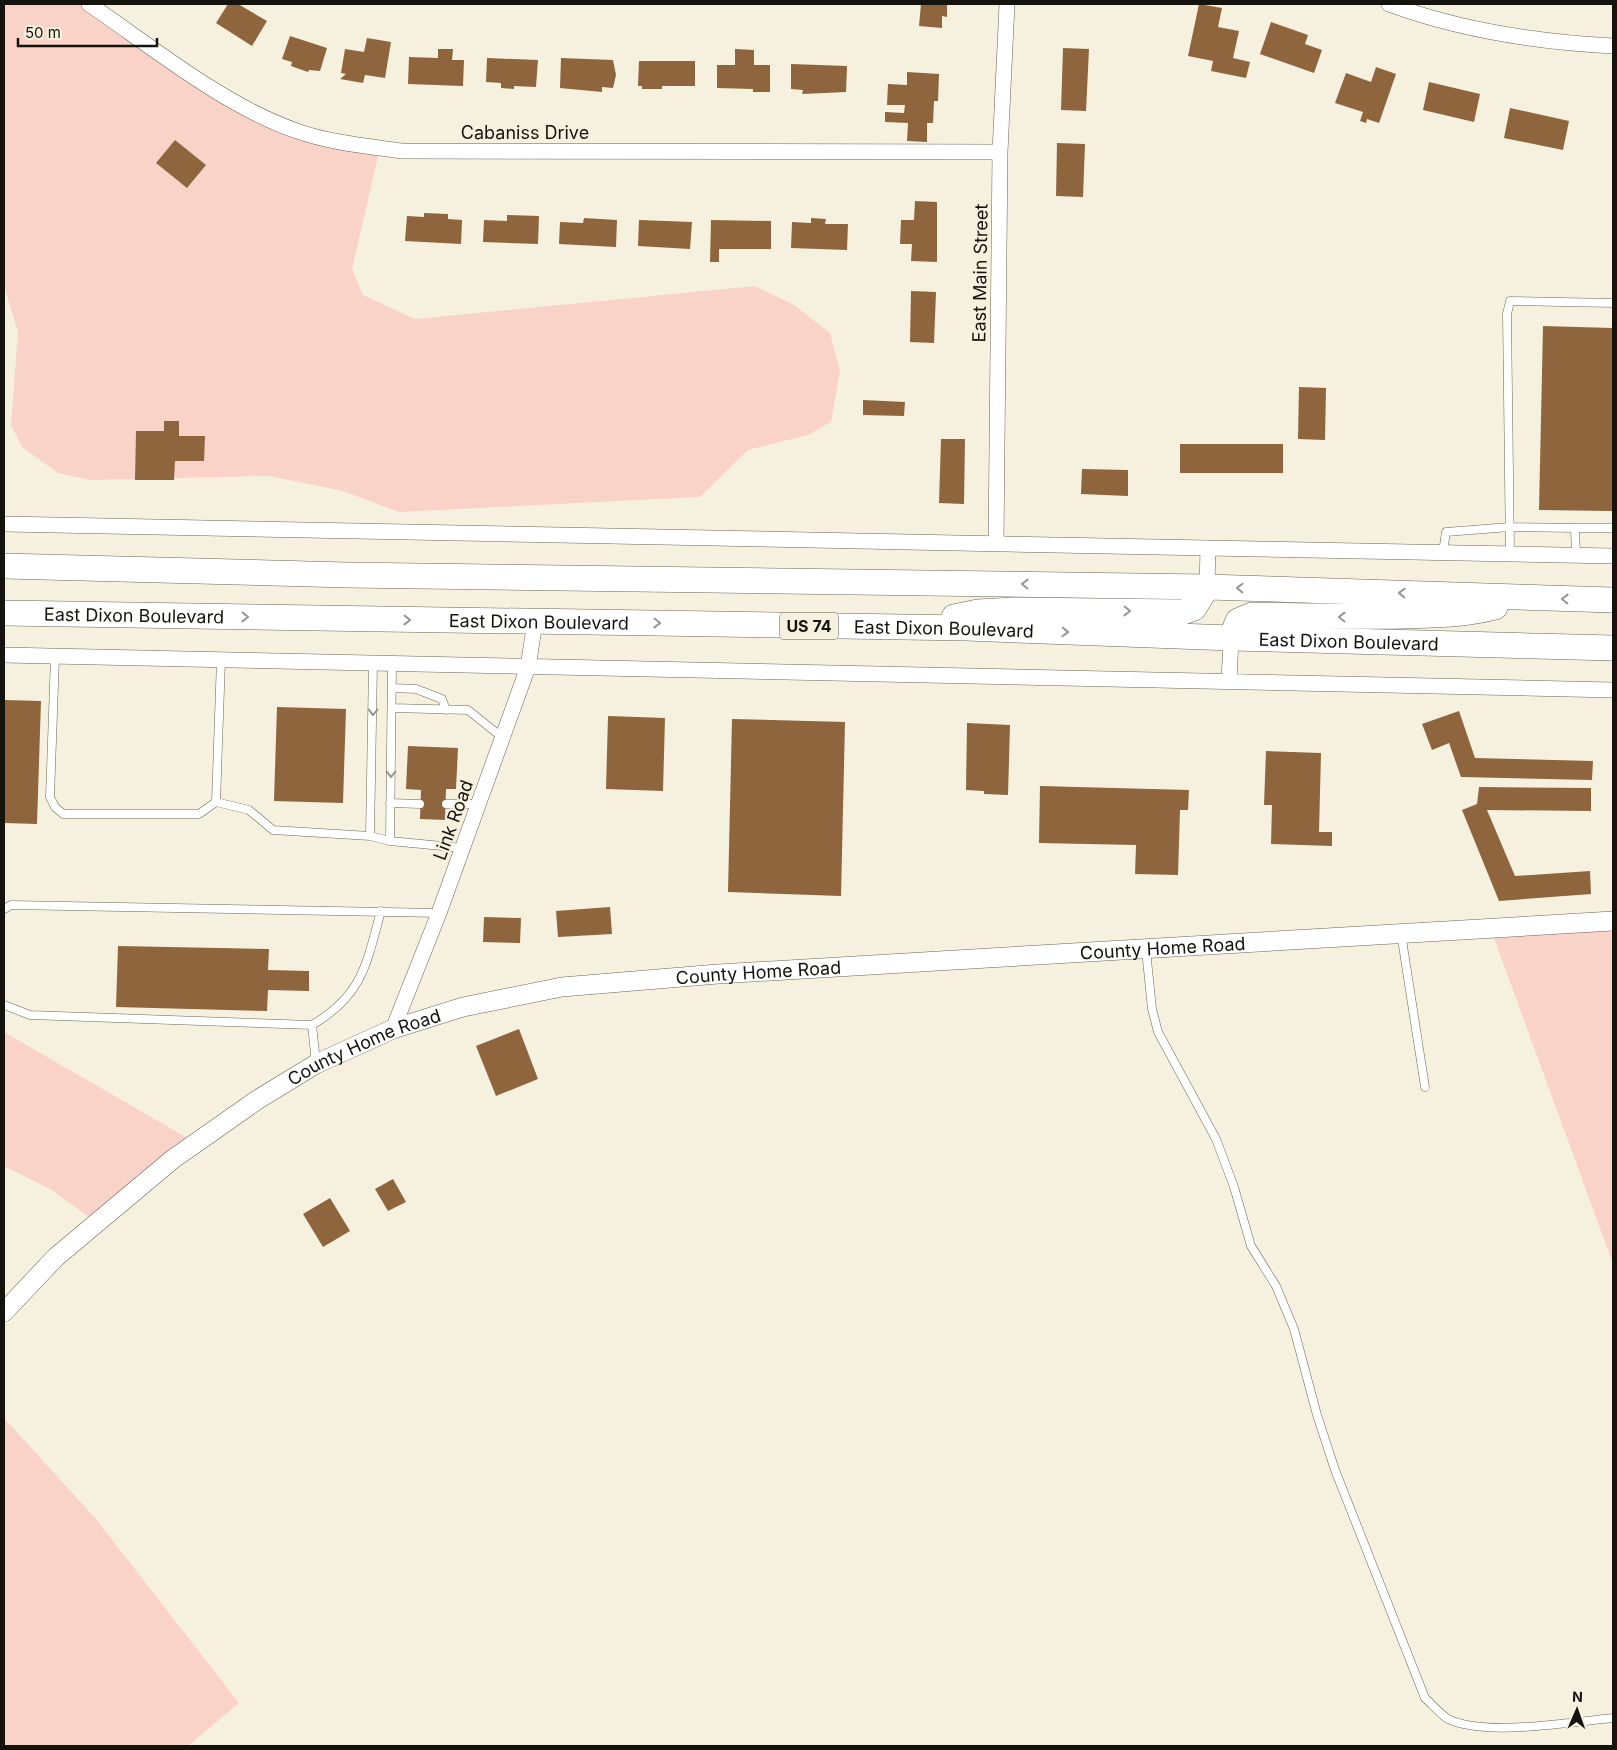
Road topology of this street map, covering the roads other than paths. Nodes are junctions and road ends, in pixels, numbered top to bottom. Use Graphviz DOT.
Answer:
graph roads {
  1 [pos="90,4"];
  2 [pos="1007,4"];
  3 [pos="1389,4"];
  4 [pos="1613,46"];
  5 [pos="1000,152"];
  6 [pos="1613,303"];
  7 [pos="4,524"];
  8 [pos="1510,527"];
  9 [pos="1575,528"];
  10 [pos="1613,528"];
  11 [pos="996,544"];
  12 [pos="1208,548"];
  13 [pos="1443,552"];
  14 [pos="1510,554"];
  15 [pos="1576,555"];
  16 [pos="1613,556"];
  17 [pos="4,566"];
  18 [pos="40,566"];
  19 [pos="4,581"];
  20 [pos="1207,587"];
  21 [pos="1529,598"];
  22 [pos="1613,600"];
  23 [pos="4,613"];
  24 [pos="535,622"];
  25 [pos="923,627"];
  26 [pos="1231,638"];
  27 [pos="1613,648"];
  28 [pos="4,656"];
  29 [pos="56,657"];
  30 [pos="220,660"];
  31 [pos="374,664"];
  32 [pos="392,664"];
  33 [pos="528,667"];
  34 [pos="1229,682"];
  35 [pos="392,688"];
  36 [pos="1613,690"];
  37 [pos="392,708"];
  38 [pos="446,710"];
  39 [pos="502,738"];
  40 [pos="216,802"];
  41 [pos="390,803"];
  42 [pos="420,804"];
  43 [pos="446,804"];
  44 [pos="479,804"];
  45 [pos="370,836"];
  46 [pos="390,841"];
  47 [pos="463,848"];
  48 [pos="4,909"];
  49 [pos="381,911"];
  50 [pos="439,912"];
  51 [pos="1613,921"];
  52 [pos="1401,933"];
  53 [pos="1146,950"];
  54 [pos="4,1005"];
  55 [pos="312,1025"];
  56 [pos="393,1028"];
  57 [pos="316,1064"];
  58 [pos="1425,1087"];
  59 [pos="4,1312"];
  60 [pos="1613,1718"];
  1 -- 5 [label="street, Cabaniss Drive"];
  2 -- 5 [label="street, East Main Street"];
  3 -- 4 [label="street"];
  5 -- 11 [label="street, East Main Street"];
  6 -- 8 [label="lane"];
  7 -- 11 [label="street"];
  8 -- 9 [label="lane"];
  8 -- 13 [label="lane"];
  8 -- 14 [label="lane"];
  9 -- 10 [label="lane"];
  9 -- 15 [label="lane"];
  11 -- 12 [label="street"];
  12 -- 13 [label="street"];
  12 -- 20 [label="street"];
  13 -- 14 [label="street"];
  14 -- 15 [label="street"];
  15 -- 16 [label="street"];
  17 -- 18 [label="highway"];
  18 -- 19 [label="highway"];
  20 -- 18 [label="highway, one-way"];
  21 -- 20 [label="highway, one-way"];
  25 -- 20 [label="highway, one-way"];
  22 -- 21 [label="highway, one-way"];
  21 -- 26 [label="highway, one-way"];
  23 -- 24 [label="highway, East Dixon Boulevard / US 74, one-way"];
  24 -- 25 [label="highway, East Dixon Boulevard / US 74, one-way"];
  24 -- 33 [label="street, Link Road"];
  25 -- 26 [label="highway, East Dixon Boulevard / US 74, one-way"];
  26 -- 27 [label="highway, East Dixon Boulevard / US 74"];
  26 -- 34 [label="street"];
  28 -- 29 [label="street"];
  29 -- 30 [label="street"];
  29 -- 40 [label="lane"];
  30 -- 31 [label="street"];
  30 -- 40 [label="lane"];
  31 -- 32 [label="street"];
  31 -- 45 [label="lane, one-way"];
  32 -- 33 [label="street"];
  32 -- 35 [label="lane"];
  33 -- 34 [label="street"];
  33 -- 39 [label="street, Link Road"];
  34 -- 36 [label="street"];
  35 -- 37 [label="lane"];
  35 -- 38 [label="lane"];
  37 -- 38 [label="lane"];
  37 -- 41 [label="lane, one-way"];
  38 -- 39 [label="lane"];
  39 -- 44 [label="street, Link Road"];
  40 -- 45 [label="lane"];
  41 -- 42 [label="lane"];
  41 -- 46 [label="lane"];
  43 -- 44 [label="lane"];
  44 -- 47 [label="street, Link Road"];
  45 -- 46 [label="lane"];
  46 -- 47 [label="lane"];
  47 -- 50 [label="street, Link Road"];
  48 -- 49 [label="lane"];
  49 -- 50 [label="lane"];
  49 -- 55 [label="lane"];
  50 -- 56 [label="street, Link Road"];
  51 -- 52 [label="street, County Home Road"];
  52 -- 53 [label="street, County Home Road"];
  52 -- 58 [label="lane"];
  53 -- 56 [label="street, County Home Road"];
  53 -- 60 [label="lane"];
  54 -- 55 [label="lane"];
  55 -- 57 [label="lane"];
  56 -- 57 [label="street, County Home Road"];
  57 -- 59 [label="street, County Home Road"];
}
